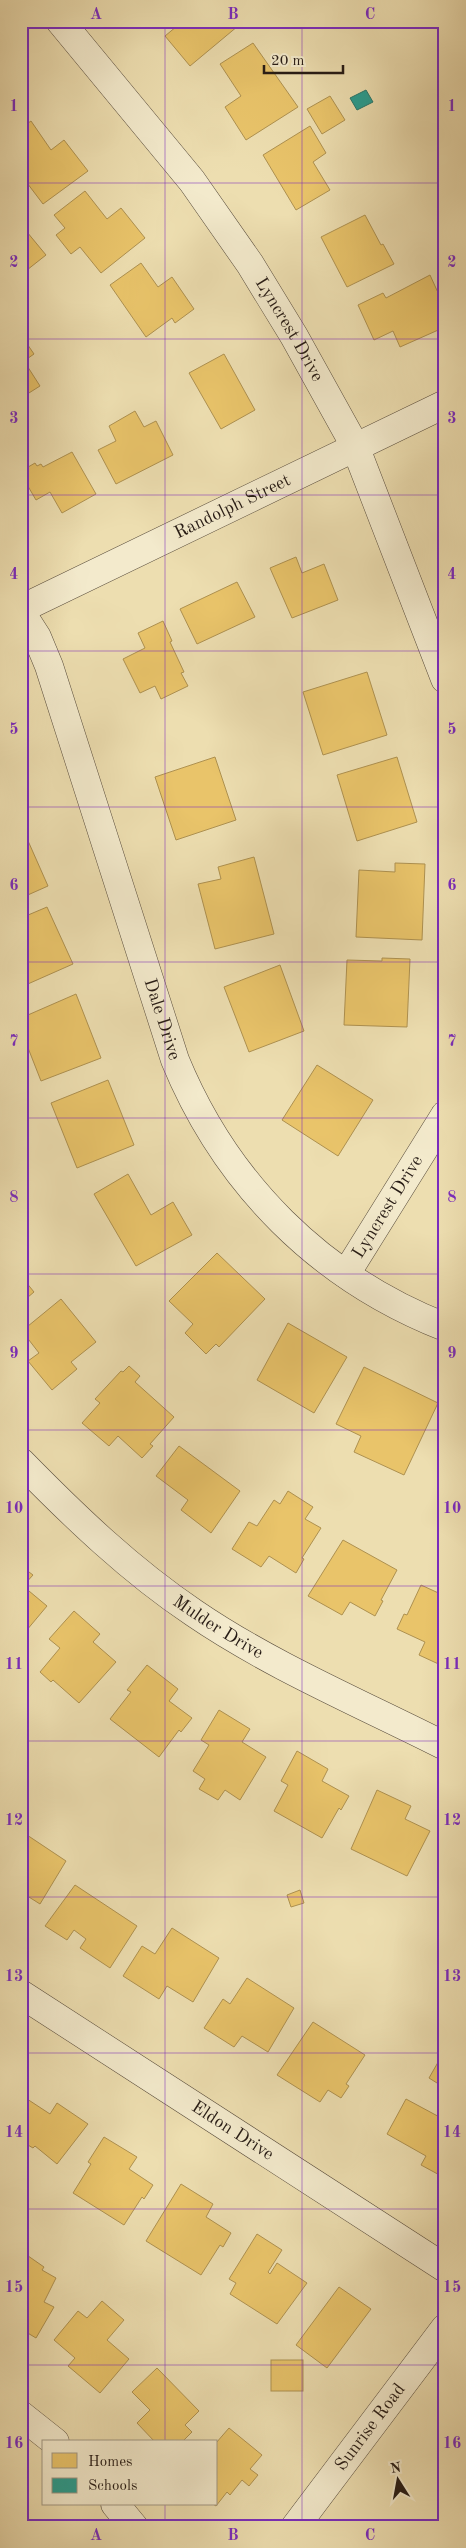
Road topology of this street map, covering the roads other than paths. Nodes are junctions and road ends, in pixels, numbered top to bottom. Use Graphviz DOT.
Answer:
graph roads {
  1 [pos="60,21"];
  2 [pos="445,404"];
  3 [pos="355,446"];
  4 [pos="21,610"];
  5 [pos="445,679"];
  6 [pos="445,1115"];
  7 [pos="346,1274"];
  8 [pos="445,1327"];
  9 [pos="21,1462"];
  10 [pos="445,1746"];
  11 [pos="21,1994"];
  12 [pos="445,2268"];
  13 [pos="445,2328"];
  14 [pos="21,2415"];
  15 [pos="52,2440"];
  16 [pos="117,2506"];
  17 [pos="134,2527"];
  18 [pos="295,2527"];
  1 -- 3 [label="street, Lyncrest Drive"];
  2 -- 3 [label="street, Randolph Street"];
  3 -- 4 [label="street, Randolph Street"];
  3 -- 5 [label="street, Lyncrest Drive"];
  4 -- 7 [label="street, Dale Drive"];
  6 -- 7 [label="street, Lyncrest Drive"];
  7 -- 8 [label="street, Dale Drive"];
  9 -- 10 [label="street, Mulder Drive"];
  11 -- 12 [label="street, Eldon Drive"];
  13 -- 18 [label="street, Sunrise Road"];
  14 -- 15 [label="street"];
  16 -- 17 [label="street"];
}
